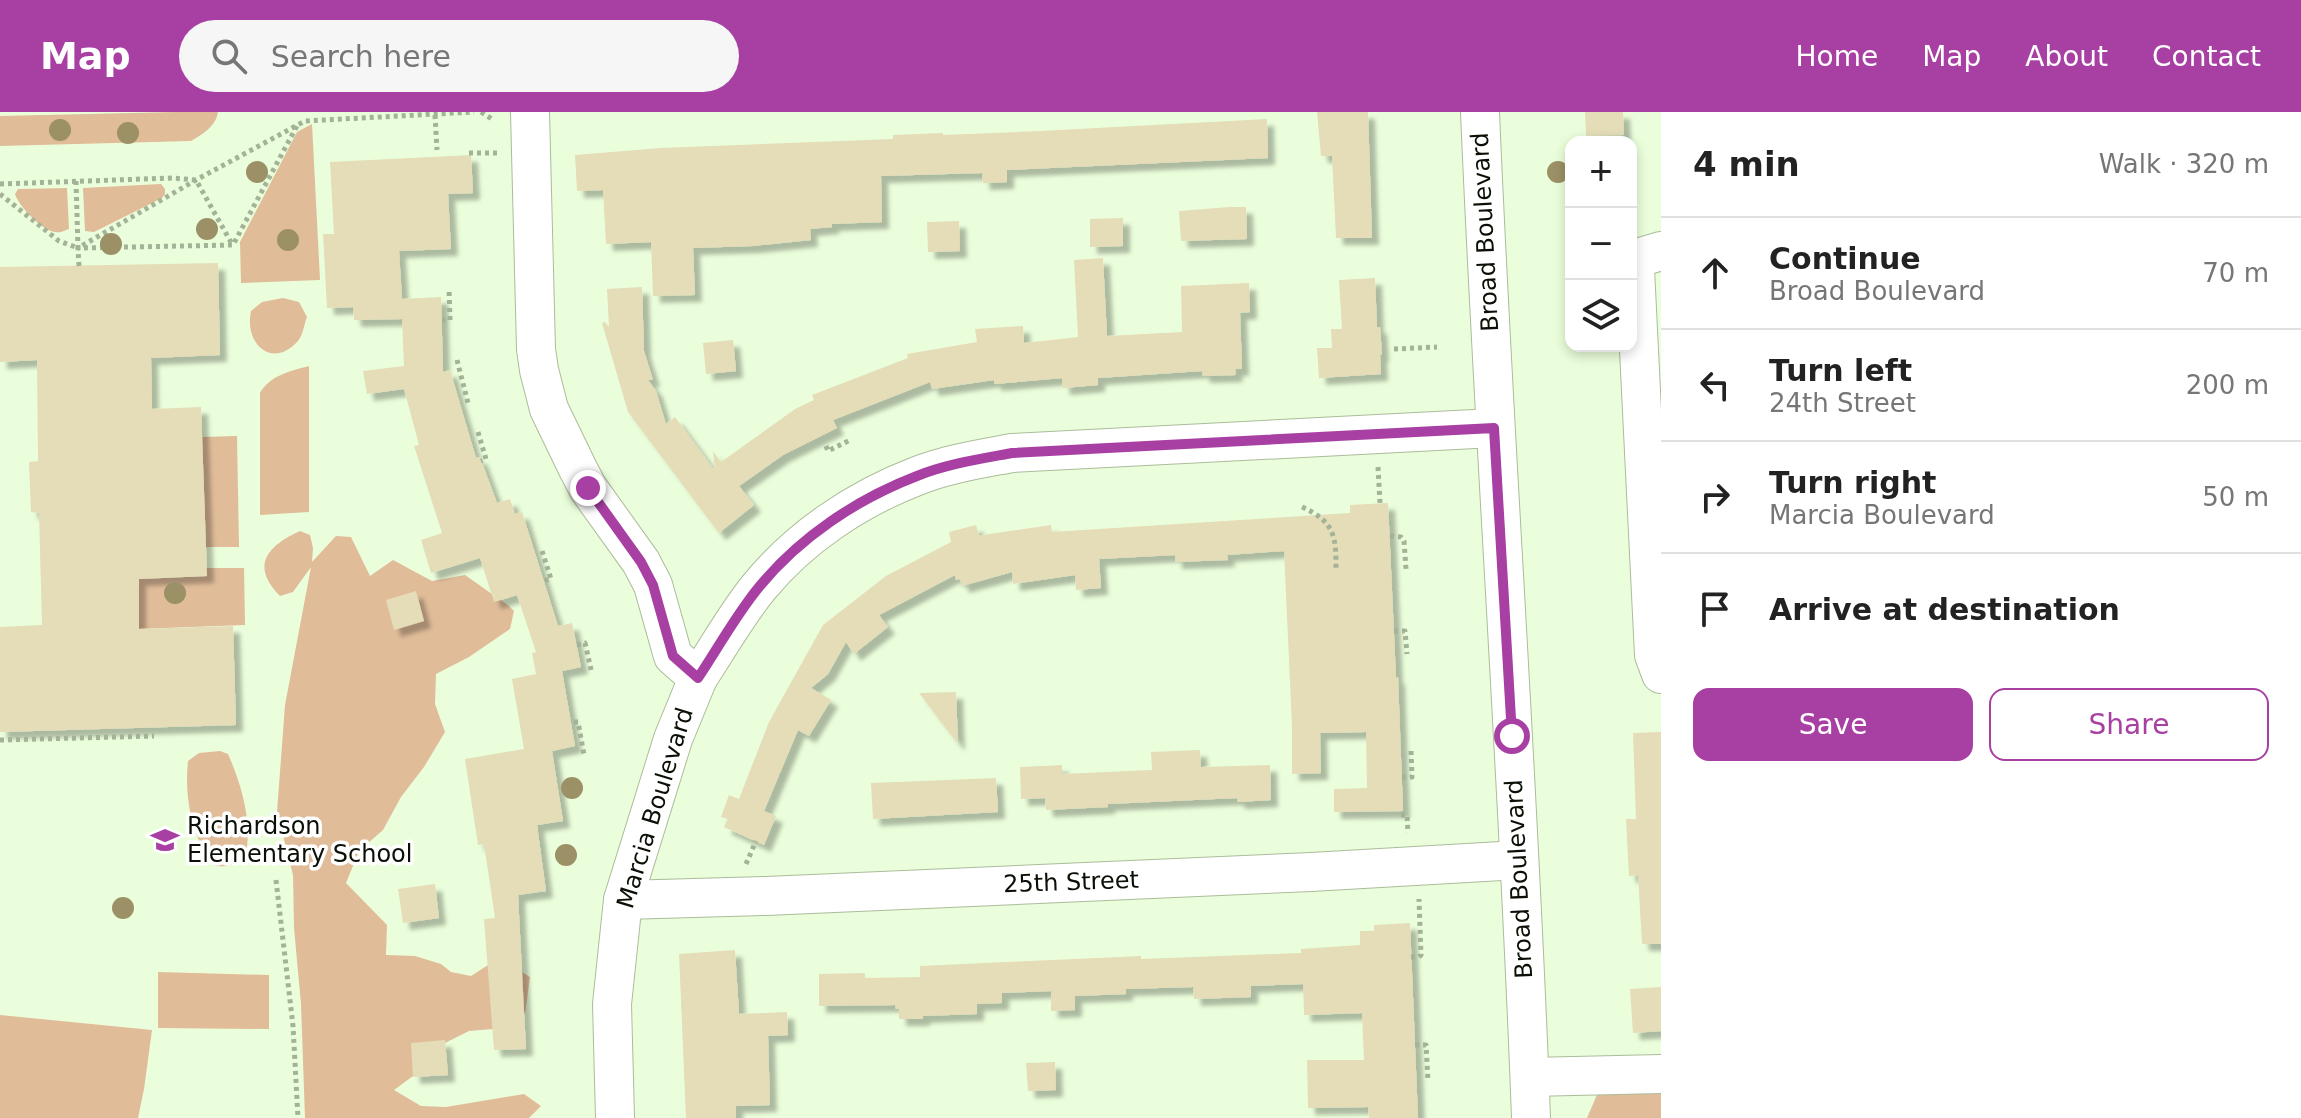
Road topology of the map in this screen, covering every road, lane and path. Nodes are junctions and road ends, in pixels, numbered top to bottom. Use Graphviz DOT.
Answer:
graph roads {
  1 [pos="474,112"];
  2 [pos="481,112"];
  3 [pos="530,112"];
  4 [pos="1480,112"];
  5 [pos="435,115"];
  6 [pos="492,119"];
  7 [pos="298,124"];
  8 [pos="437,150"];
  9 [pos="469,153"];
  10 [pos="498,153"];
  11 [pos="196,180"];
  12 [pos="76,181"];
  13 [pos="0,184"];
  14 [pos="0,194"];
  15 [pos="233,245"];
  16 [pos="78,248"];
  17 [pos="1661,251"];
  18 [pos="79,266"];
  19 [pos="449,288"];
  20 [pos="442,320"];
  21 [pos="1437,347"];
  22 [pos="1394,349"];
  23 [pos="457,360"];
  24 [pos="465,405"];
  25 [pos="1494,428"];
  26 [pos="478,432"];
  27 [pos="850,440"];
  28 [pos="826,446"];
  29 [pos="481,461"];
  30 [pos="1378,467"];
  31 [pos="1380,503"];
  32 [pos="1302,507"];
  33 [pos="1390,536"];
  34 [pos="542,551"];
  35 [pos="1406,569"];
  36 [pos="1336,571"];
  37 [pos="543,581"];
  38 [pos="1394,631"];
  39 [pos="577,645"];
  40 [pos="1407,654"];
  41 [pos="592,674"];
  42 [pos="1661,674"];
  43 [pos="698,678"];
  44 [pos="574,722"];
  45 [pos="154,736"];
  46 [pos="0,740"];
  47 [pos="1411,750"];
  48 [pos="584,755"];
  49 [pos="1402,777"];
  50 [pos="1401,815"];
  51 [pos="1409,838"];
  52 [pos="756,841"];
  53 [pos="1519,860"];
  54 [pos="744,869"];
  55 [pos="276,880"];
  56 [pos="1419,899"];
  57 [pos="623,900"];
  58 [pos="1411,957"];
  59 [pos="1415,1045"];
  60 [pos="1661,1074"];
  61 [pos="1530,1077"];
  62 [pos="1428,1081"];
  63 [pos="298,1118"];
  64 [pos="615,1118"];
  65 [pos="1531,1118"];
  1 -- 5 [label="path"];
  2 -- 6 [label="path"];
  3 -- 43 [label="street, Marcia Boulevard"];
  4 -- 25 [label="street, Broad Boulevard"];
  5 -- 7 [label="path"];
  5 -- 8 [label="path"];
  7 -- 11 [label="path"];
  7 -- 15 [label="path"];
  9 -- 10 [label="path"];
  11 -- 12 [label="path"];
  11 -- 15 [label="path"];
  11 -- 16 [label="path"];
  12 -- 13 [label="path"];
  12 -- 16 [label="path"];
  14 -- 16 [label="path"];
  15 -- 16 [label="path"];
  16 -- 18 [label="path"];
  17 -- 42 [label="street"];
  19 -- 20 [label="path"];
  21 -- 22 [label="path"];
  23 -- 24 [label="path"];
  25 -- 43 [label="street"];
  25 -- 53 [label="street, Broad Boulevard"];
  26 -- 29 [label="path"];
  27 -- 28 [label="path"];
  30 -- 31 [label="path"];
  32 -- 36 [label="path"];
  33 -- 35 [label="path"];
  34 -- 37 [label="path"];
  38 -- 40 [label="path"];
  39 -- 41 [label="path"];
  43 -- 57 [label="street, Marcia Boulevard"];
  44 -- 48 [label="path"];
  45 -- 46 [label="path"];
  47 -- 49 [label="path"];
  50 -- 51 [label="path"];
  52 -- 54 [label="path"];
  53 -- 57 [label="street, 25th Street"];
  53 -- 61 [label="street, Broad Boulevard"];
  55 -- 63 [label="path"];
  56 -- 58 [label="path"];
  57 -- 64 [label="street, Marcia Boulevard"];
  59 -- 62 [label="path"];
  60 -- 61 [label="street"];
  61 -- 65 [label="street, Broad Boulevard"];
}
